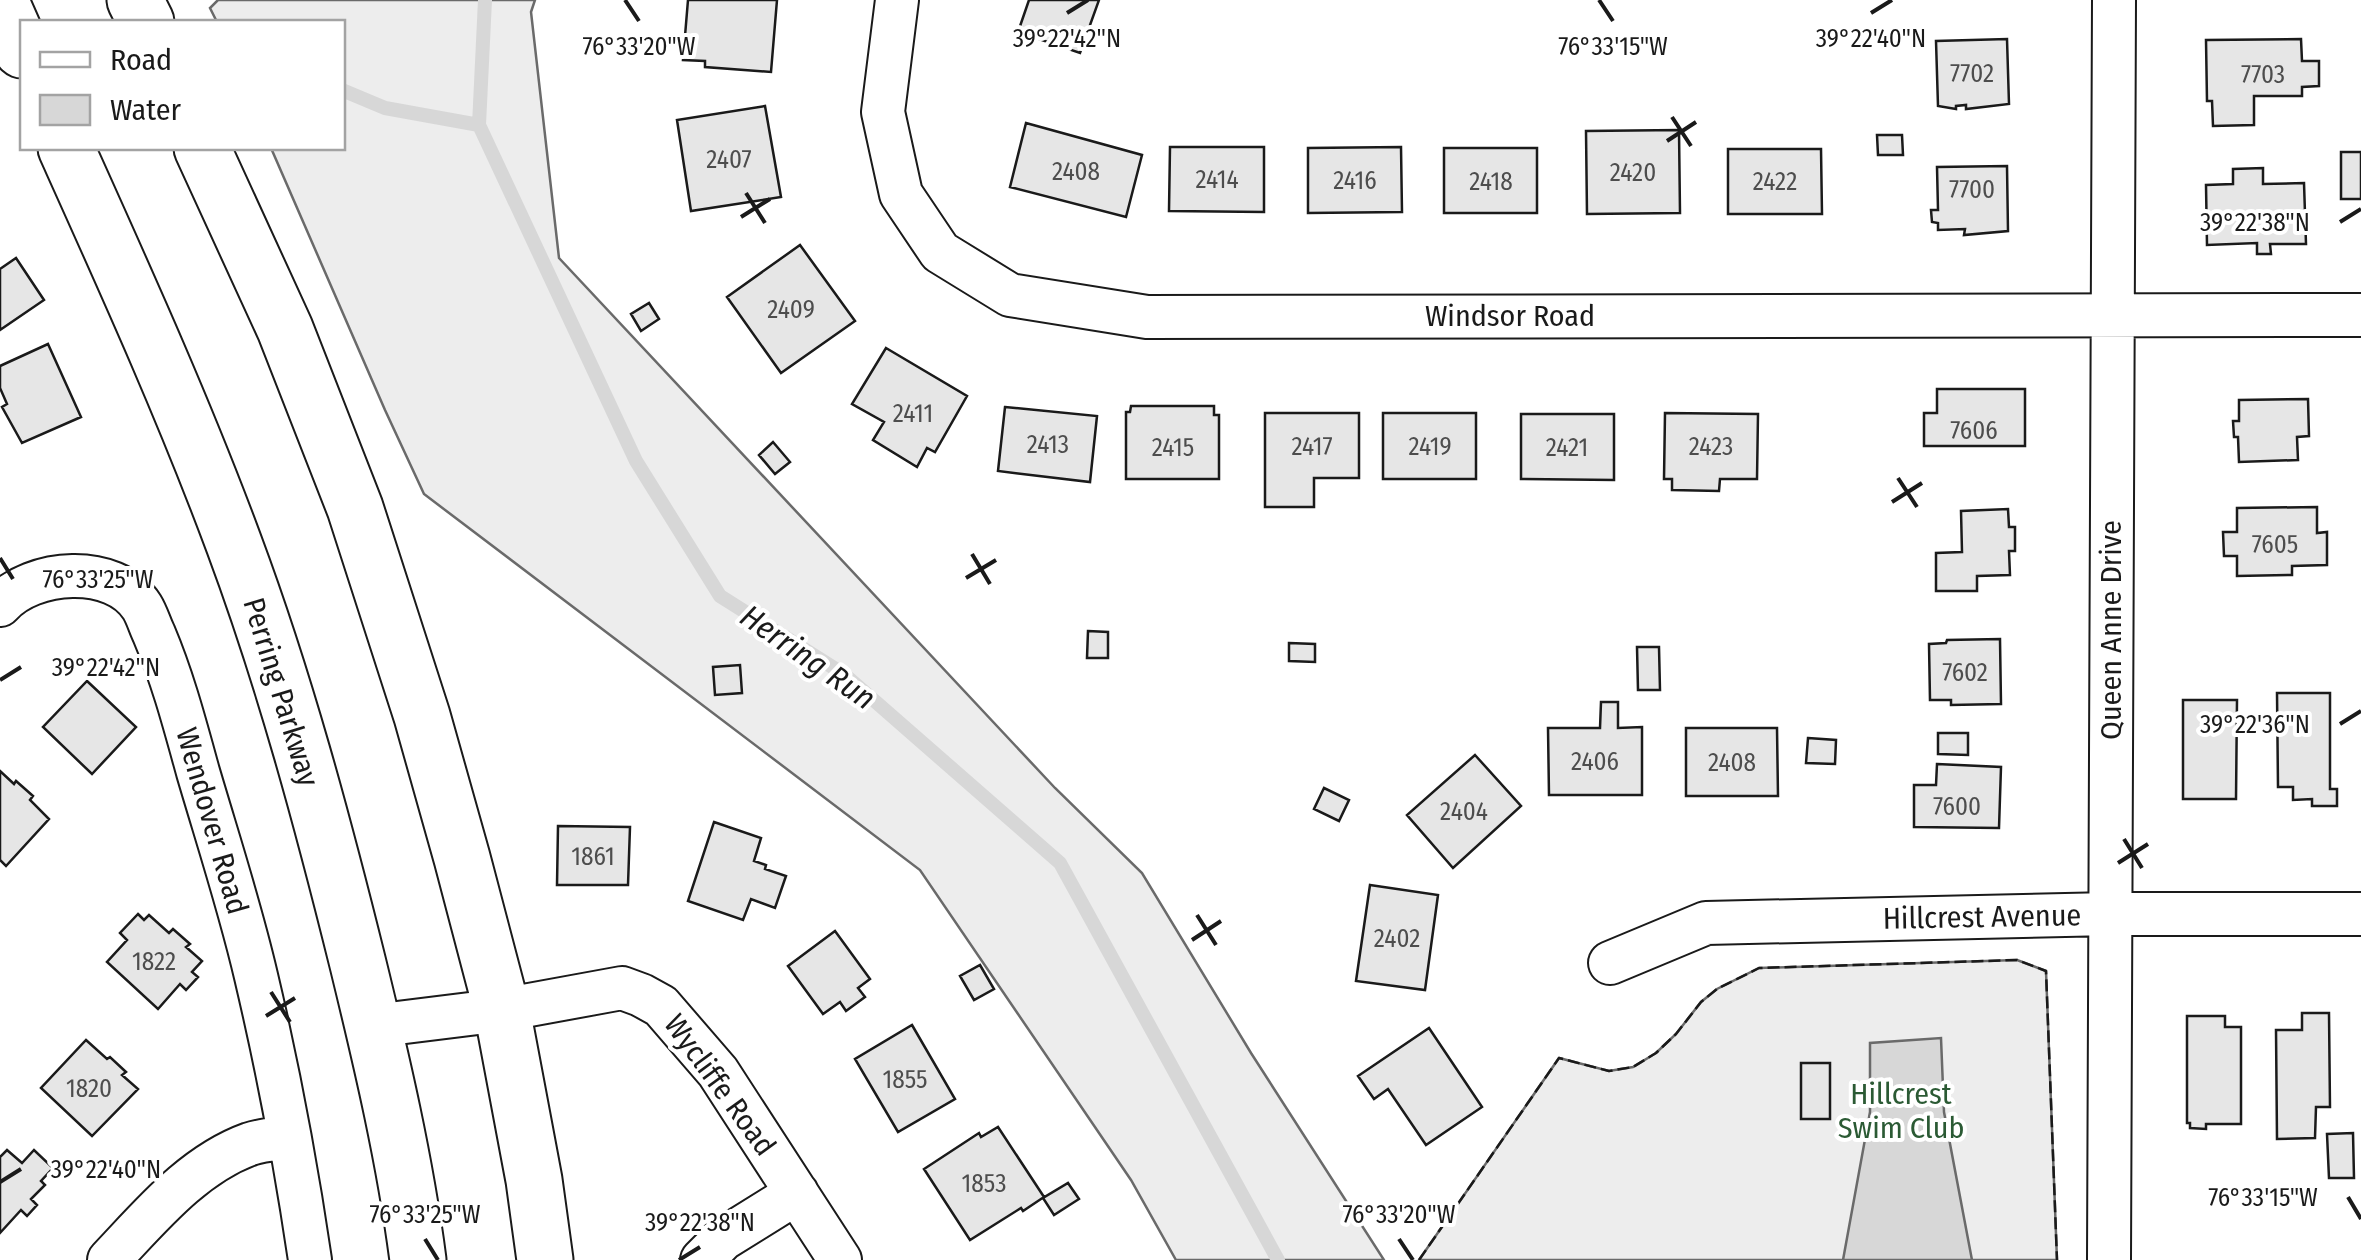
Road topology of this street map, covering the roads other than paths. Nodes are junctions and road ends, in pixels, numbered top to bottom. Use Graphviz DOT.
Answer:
graph roads {
  1 [pos="0,0"];
  2 [pos="897,0"];
  3 [pos="2114,0"];
  4 [pos="20,45"];
  5 [pos="67,150"];
  6 [pos="203,150"];
  7 [pos="2113,314"];
  8 [pos="2361,314"];
  9 [pos="0,605"];
  10 [pos="2110,914"];
  11 [pos="2361,914"];
  12 [pos="1610,963"];
  13 [pos="502,1010"];
  14 [pos="374,1026"];
  15 [pos="289,1137"];
  16 [pos="797,1193"];
  17 [pos="108,1260"];
  18 [pos="310,1260"];
  19 [pos="418,1260"];
  20 [pos="545,1260"];
  21 [pos="702,1260"];
  22 [pos="840,1260"];
  23 [pos="2108,1260"];
  1 -- 4 [label="main road"];
  2 -- 7 [label="street, Windsor Road"];
  3 -- 7 [label="street, Queen Anne Drive"];
  5 -- 14 [label="main road, Perring Parkway"];
  6 -- 13 [label="main road"];
  7 -- 8 [label="street, Windsor Road"];
  7 -- 10 [label="street, Queen Anne Drive"];
  9 -- 15 [label="street, Wendover Road"];
  10 -- 11 [label="street, Hillcrest Avenue"];
  10 -- 12 [label="street, Hillcrest Avenue"];
  10 -- 23 [label="street, Queen Anne Drive"];
  13 -- 14 [label="street, Wycliffe Road"];
  13 -- 16 [label="street, Wycliffe Road"];
  13 -- 20 [label="main road"];
  14 -- 19 [label="main road, Perring Parkway"];
  15 -- 17 [label="street"];
  15 -- 18 [label="street, Wendover Road"];
  16 -- 21 [label="street"];
  16 -- 22 [label="street, Wycliffe Road"];
}
